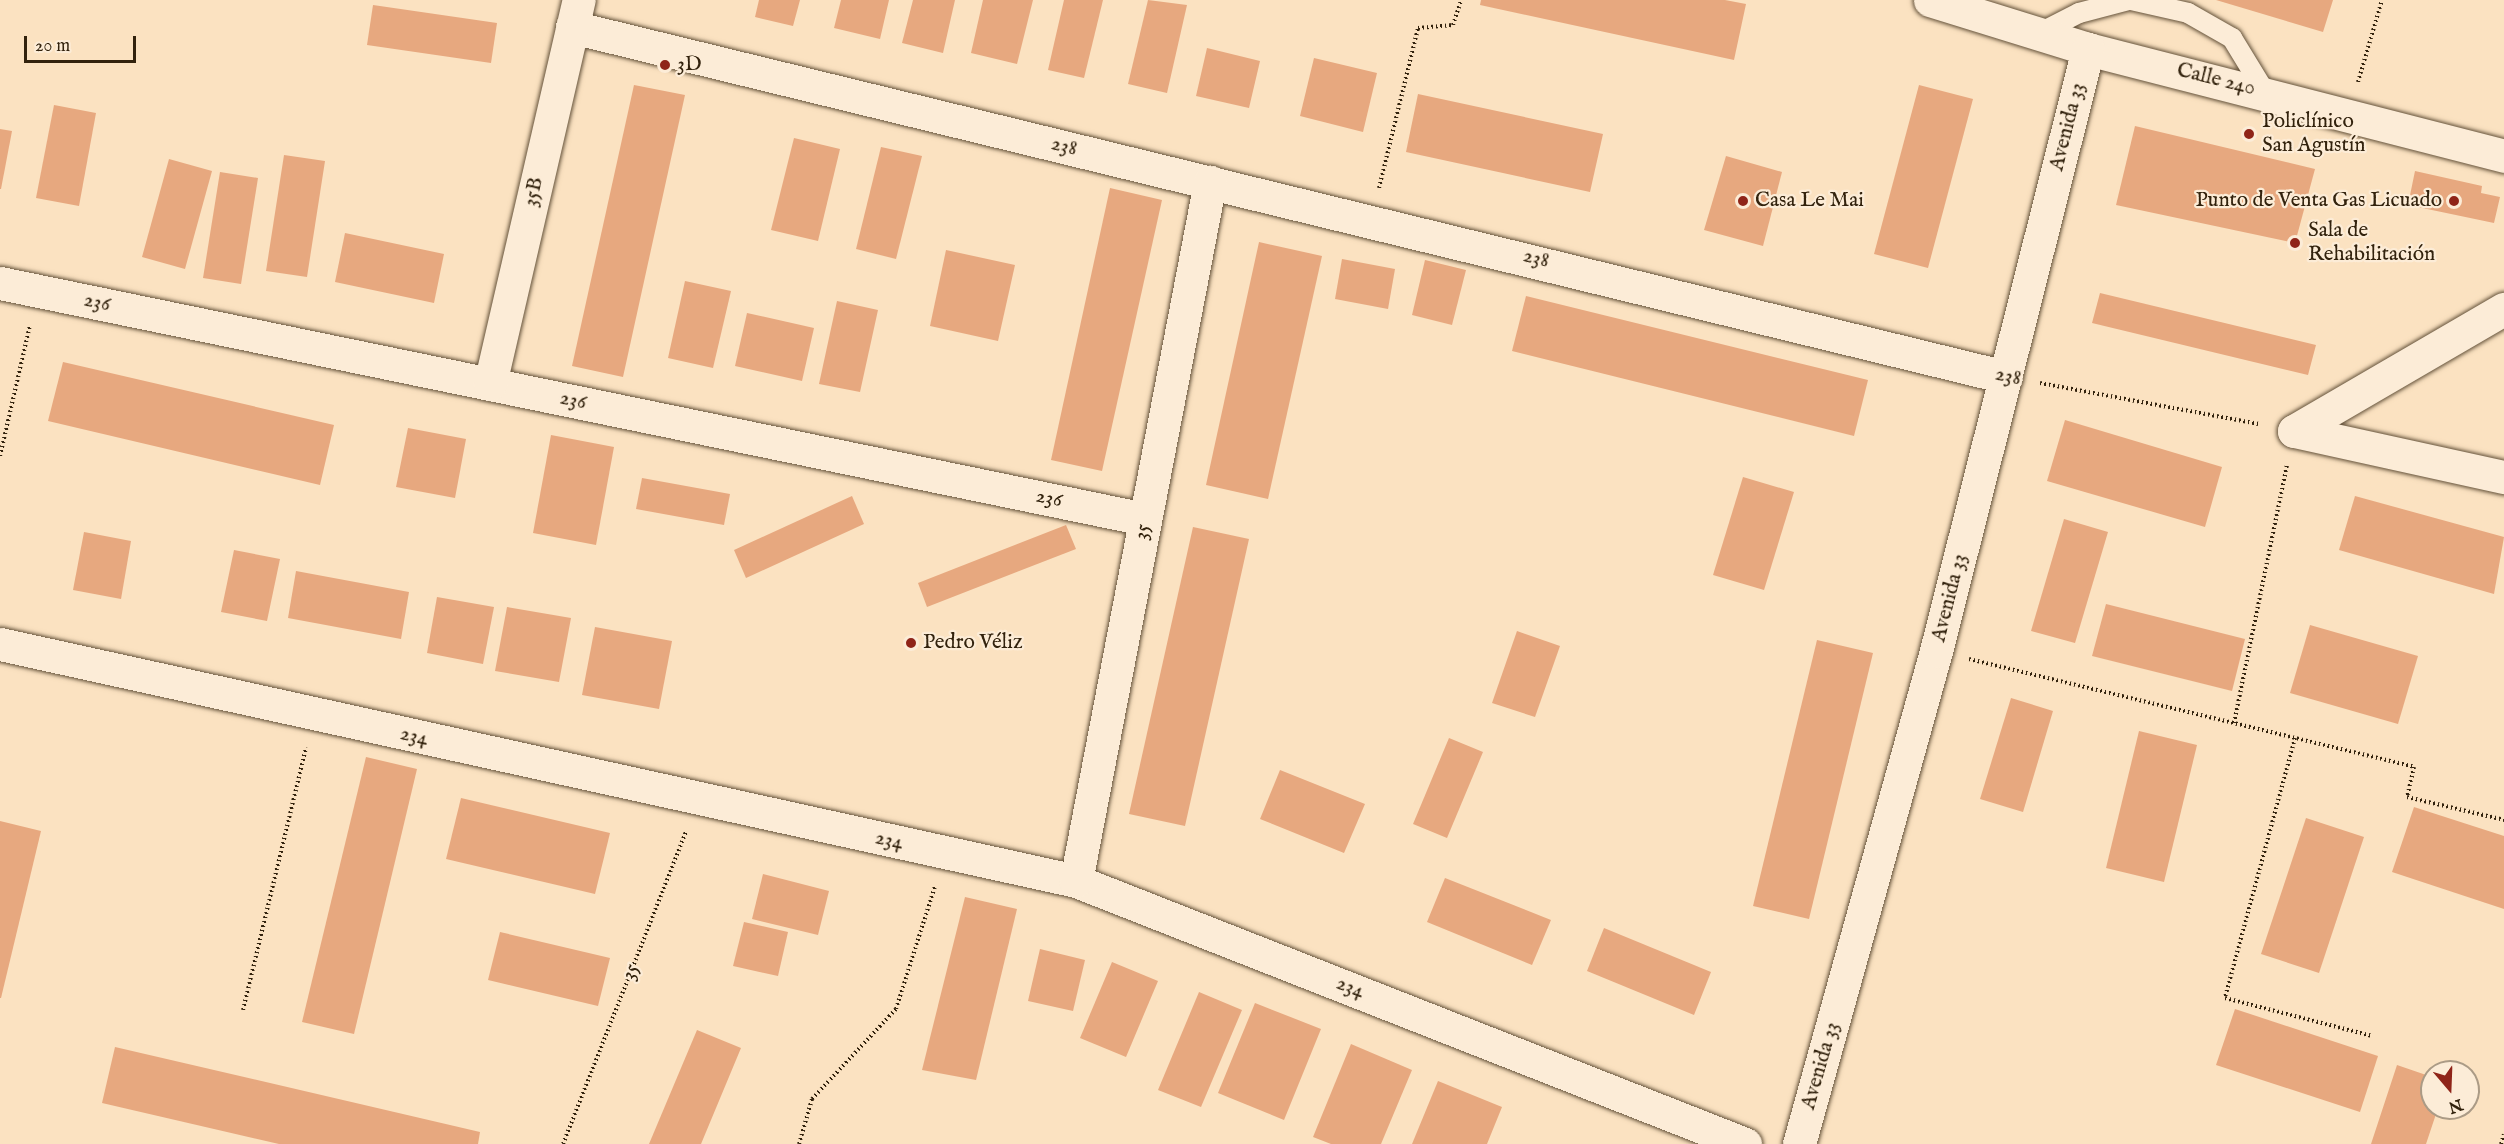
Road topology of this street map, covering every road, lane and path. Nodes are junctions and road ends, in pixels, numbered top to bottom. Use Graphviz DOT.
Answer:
graph roads {
  1 [pos="1461,0"];
  2 [pos="1930,0"];
  3 [pos="2130,0"];
  4 [pos="2382,0"];
  5 [pos="575,13"];
  6 [pos="2040,33"];
  7 [pos="2088,49"];
  8 [pos="2265,92"];
  9 [pos="2348,115"];
  10 [pos="2504,156"];
  11 [pos="1210,182"];
  12 [pos="1372,218"];
  13 [pos="0,283"];
  14 [pos="38,291"];
  15 [pos="2504,309"];
  16 [pos="2006,377"];
  17 [pos="490,384"];
  18 [pos="2294,431"];
  19 [pos="0,456"];
  20 [pos="2504,477"];
  21 [pos="1145,519"];
  22 [pos="0,644"];
  23 [pos="1936,651"];
  24 [pos="314,715"];
  25 [pos="2234,723"];
  26 [pos="2295,738"];
  27 [pos="698,801"];
  28 [pos="2504,820"];
  29 [pos="946,852"];
  30 [pos="1076,880"];
  31 [pos="243,1010"];
  32 [pos="2372,1036"];
  33 [pos="2504,1134"];
  34 [pos="563,1144"];
  35 [pos="799,1144"];
  36 [pos="1745,1144"];
  37 [pos="1799,1144"];
  38 [pos="2500,1144"];
  1 -- 12 [label="path"];
  2 -- 6 [label="street, Calle 240"];
  3 -- 6 [label="lane"];
  3 -- 8 [label="lane"];
  4 -- 9 [label="path"];
  5 -- 11 [label="street, 238"];
  5 -- 17 [label="street, 35B"];
  6 -- 7 [label="street, Calle 240"];
  7 -- 8 [label="street, Calle 240"];
  7 -- 16 [label="street, Avenida 33"];
  8 -- 9 [label="street, Calle 240"];
  9 -- 10 [label="street, Calle 240"];
  11 -- 12 [label="street, 238"];
  11 -- 21 [label="street, 35"];
  12 -- 16 [label="street, 238"];
  13 -- 14 [label="street, 236"];
  14 -- 17 [label="street, 236"];
  14 -- 19 [label="path"];
  15 -- 18 [label="street"];
  16 -- 18 [label="path, 238"];
  16 -- 23 [label="street, Avenida 33"];
  17 -- 21 [label="street, 236"];
  18 -- 20 [label="street"];
  18 -- 25 [label="path"];
  21 -- 30 [label="street, 35"];
  22 -- 24 [label="street, 234"];
  23 -- 25 [label="path"];
  23 -- 37 [label="street, Avenida 33"];
  24 -- 27 [label="street, 234"];
  24 -- 31 [label="path"];
  25 -- 26 [label="path"];
  26 -- 28 [label="path"];
  26 -- 32 [label="path"];
  27 -- 29 [label="street, 234"];
  27 -- 34 [label="path, 35"];
  29 -- 30 [label="street, 234"];
  29 -- 35 [label="path"];
  30 -- 36 [label="street, 234"];
  33 -- 38 [label="path"];
}
